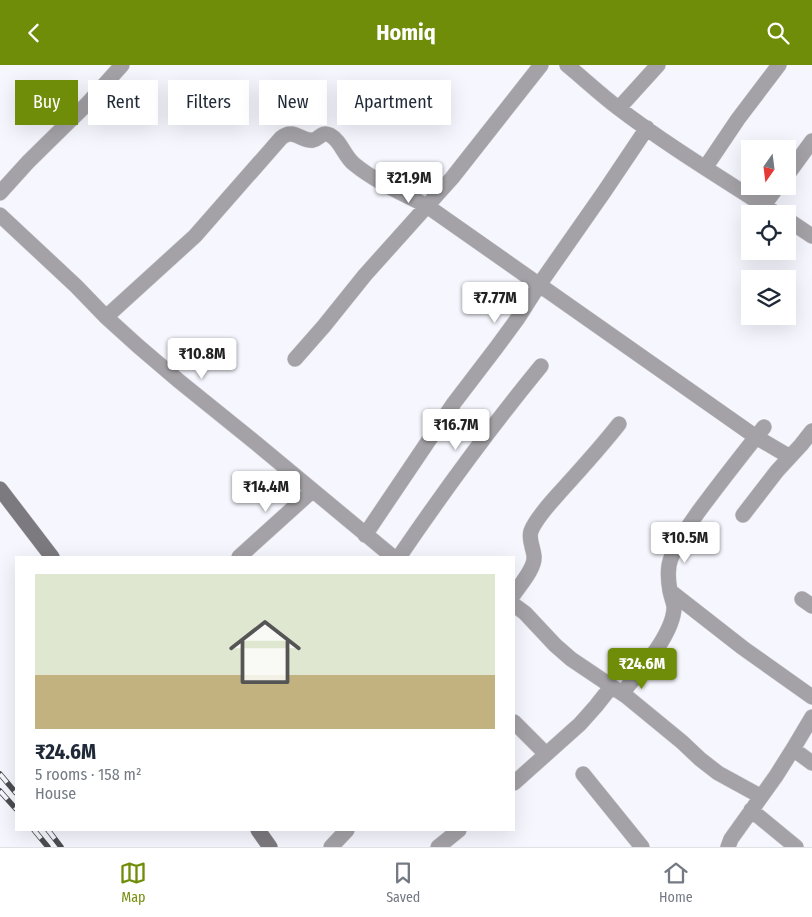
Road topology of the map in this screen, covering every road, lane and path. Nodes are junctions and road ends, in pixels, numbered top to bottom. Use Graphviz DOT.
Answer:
graph roads {
  1 [pos="122,65"];
  2 [pos="541,65"];
  3 [pos="567,65"];
  4 [pos="658,65"];
  5 [pos="779,65"];
  6 [pos="619,108"];
  7 [pos="646,128"];
  8 [pos="812,141"];
  9 [pos="796,163"];
  10 [pos="705,168"];
  11 [pos="0,193"];
  12 [pos="771,195"];
  13 [pos="764,205"];
  14 [pos="427,206"];
  15 [pos="0,215"];
  16 [pos="796,226"];
  17 [pos="812,236"];
  18 [pos="539,285"];
  19 [pos="106,317"];
  20 [pos="295,359"];
  21 [pos="541,366"];
  22 [pos="618,424"];
  23 [pos="812,431"];
  24 [pos="760,432"];
  25 [pos="790,457"];
  26 [pos="0,489"];
  27 [pos="312,491"];
  28 [pos="743,515"];
  29 [pos="364,535"];
  30 [pos="51,556"];
  31 [pos="240,556"];
  32 [pos="392,556"];
  33 [pos="400,556"];
  34 [pos="670,591"];
  35 [pos="515,592"];
  36 [pos="515,606"];
  37 [pos="616,690"];
  38 [pos="812,697"];
  39 [pos="812,717"];
  40 [pos="515,723"];
  41 [pos="793,749"];
  42 [pos="546,754"];
  43 [pos="812,763"];
  44 [pos="582,773"];
  45 [pos="515,782"];
  46 [pos="760,796"];
  47 [pos="751,810"];
  48 [pos="259,831"];
  49 [pos="346,831"];
  50 [pos="458,831"];
  51 [pos="270,847"];
  52 [pos="331,847"];
  53 [pos="438,847"];
  54 [pos="642,847"];
  55 [pos="728,847"];
  56 [pos="796,847"];
  1 -- 11 [label="street"];
  2 -- 14 [label="street"];
  3 -- 6 [label="street"];
  4 -- 6 [label="street"];
  5 -- 10 [label="street"];
  6 -- 7 [label="street"];
  7 -- 10 [label="street"];
  7 -- 18 [label="street"];
  8 -- 9 [label="street"];
  10 -- 13 [label="street"];
  12 -- 13 [label="street"];
  14 -- 18 [label="street"];
  14 -- 19 [label="street"];
  14 -- 20 [label="street"];
  15 -- 19 [label="street"];
  16 -- 17 [label="street"];
  18 -- 24 [label="street"];
  18 -- 29 [label="street"];
  19 -- 27 [label="street"];
  21 -- 33 [label="street"];
  22 -- 35 [label="street"];
  23 -- 25 [label="street"];
  24 -- 25 [label="street"];
  24 -- 34 [label="street"];
  25 -- 28 [label="street"];
  26 -- 30 [label="main road"];
  27 -- 29 [label="street"];
  27 -- 31 [label="street"];
  29 -- 32 [label="street"];
  34 -- 37 [label="street"];
  34 -- 38 [label="street"];
  36 -- 37 [label="street"];
  37 -- 42 [label="street"];
  37 -- 46 [label="street"];
  39 -- 41 [label="street"];
  40 -- 42 [label="street"];
  41 -- 43 [label="street"];
  41 -- 46 [label="street"];
  42 -- 45 [label="street"];
  44 -- 54 [label="street"];
  46 -- 47 [label="street"];
  47 -- 55 [label="street"];
  47 -- 56 [label="street"];
  48 -- 51 [label="main road"];
  49 -- 52 [label="street"];
  50 -- 53 [label="street"];
}
